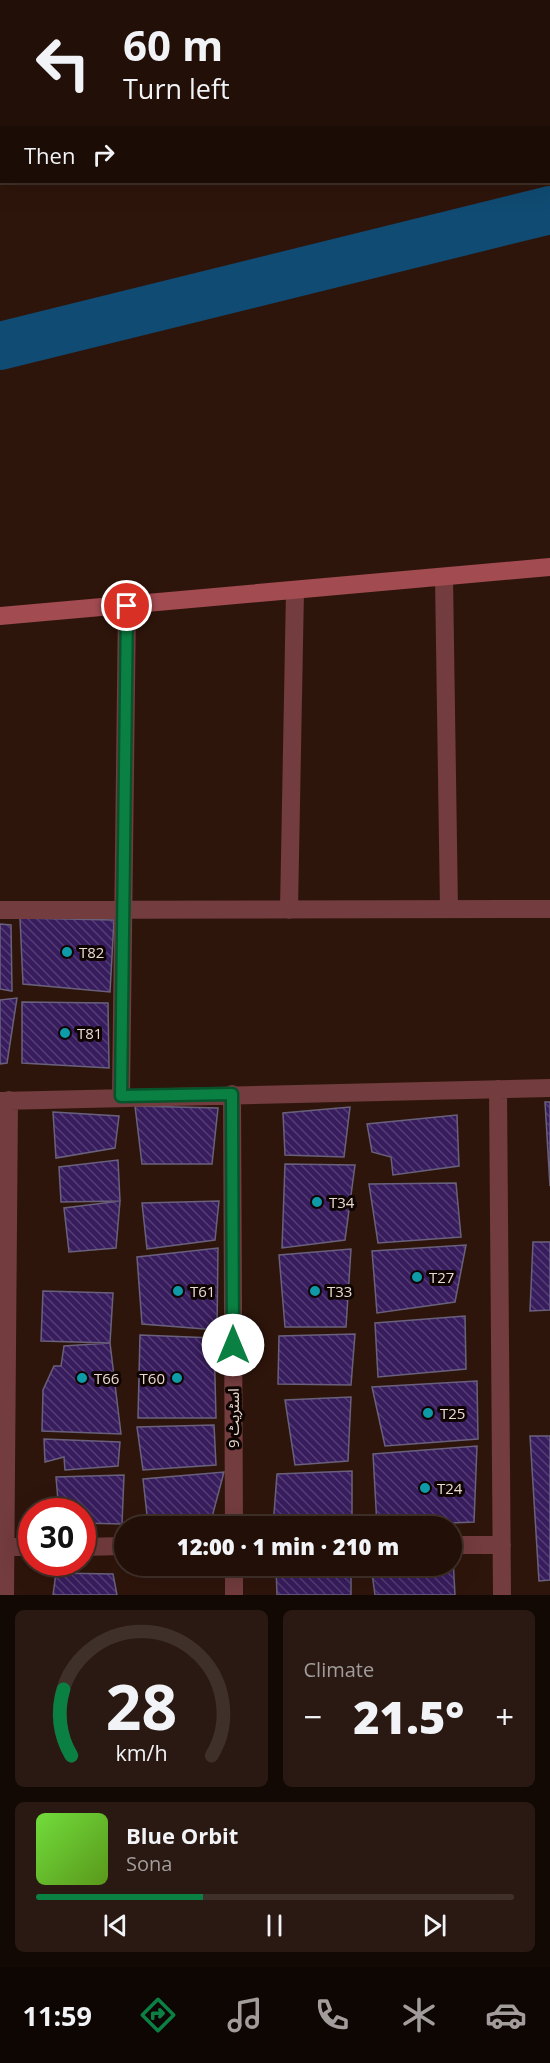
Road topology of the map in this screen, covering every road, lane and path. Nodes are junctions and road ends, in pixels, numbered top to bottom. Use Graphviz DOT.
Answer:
graph roads {
  1 [pos="550,567"];
  2 [pos="444,577"];
  3 [pos="296,590"];
  4 [pos="127,606"];
  5 [pos="0,616"];
  6 [pos="449,909"];
  7 [pos="550,909"];
  8 [pos="0,910"];
  9 [pos="123,910"];
  10 [pos="289,910"];
  11 [pos="550,1088"];
  12 [pos="498,1089"];
  13 [pos="232,1094"];
  14 [pos="121,1096"];
  15 [pos="4,1100"];
  16 [pos="234,1516"];
  17 [pos="462,1545"];
  18 [pos="502,1545"];
  19 [pos="96,1546"];
  20 [pos="114,1546"];
  21 [pos="3,1547"];
  22 [pos="234,1576"];
  23 [pos="5,1595"];
  24 [pos="234,1595"];
  25 [pos="502,1595"];
  1 -- 2 [label="street"];
  2 -- 3 [label="street"];
  2 -- 6 [label="street"];
  3 -- 4 [label="street"];
  3 -- 10 [label="street"];
  4 -- 5 [label="street"];
  4 -- 9 [label="street"];
  6 -- 7 [label="street"];
  6 -- 10 [label="street"];
  8 -- 9 [label="street"];
  9 -- 10 [label="street"];
  9 -- 14 [label="street"];
  11 -- 12 [label="street"];
  12 -- 13 [label="street"];
  12 -- 18 [label="street"];
  13 -- 14 [label="street"];
  13 -- 16 [label="street, اسٹریٹ 9"];
  14 -- 15 [label="street"];
  15 -- 21 [label="street"];
  17 -- 18 [label="street"];
  18 -- 25 [label="street"];
  19 -- 20 [label="street"];
  21 -- 23 [label="street"];
  22 -- 24 [label="street"];
}
